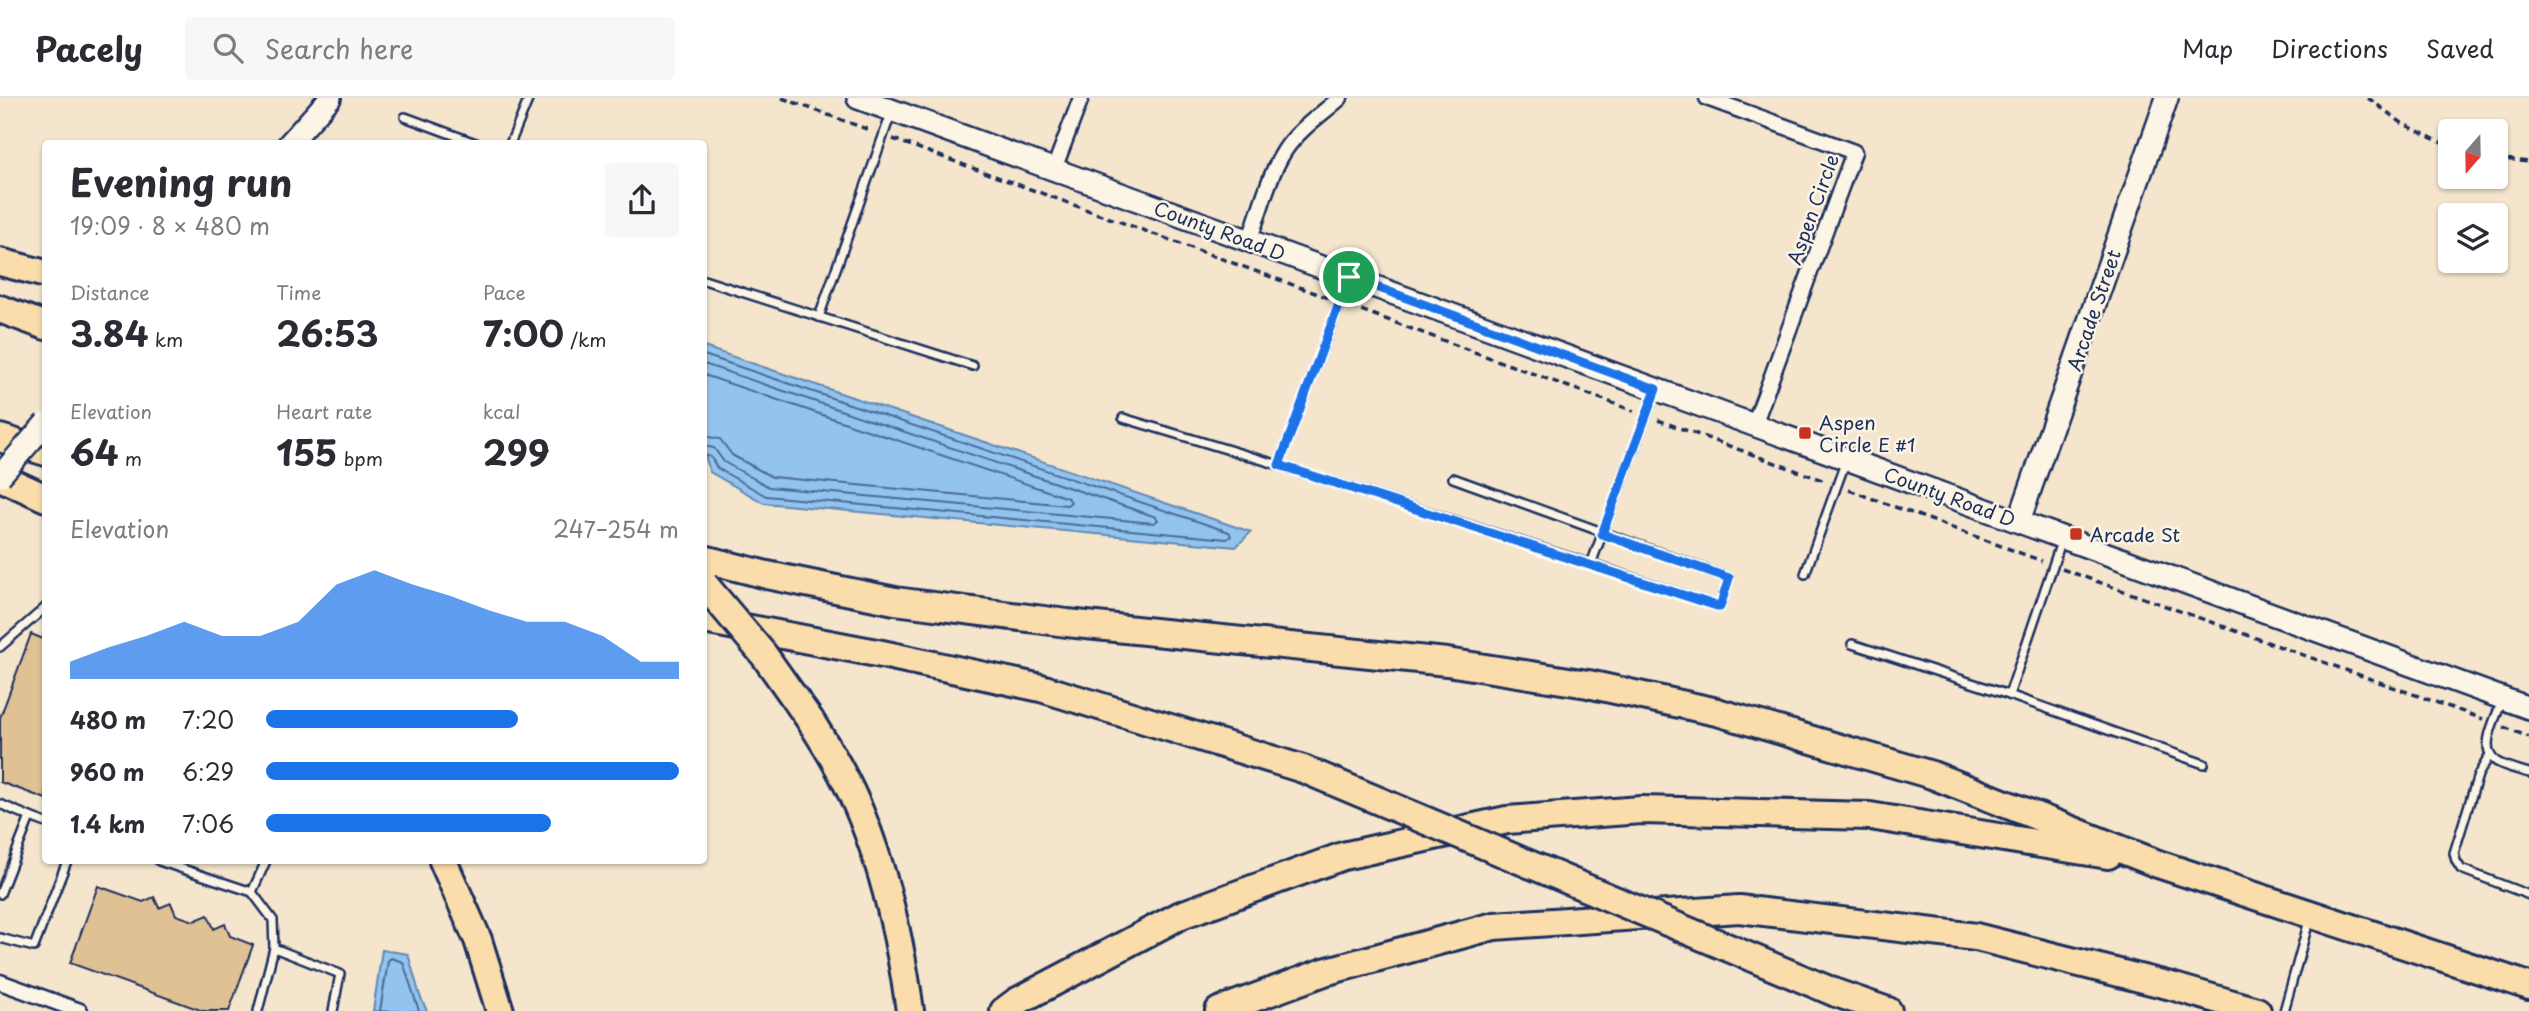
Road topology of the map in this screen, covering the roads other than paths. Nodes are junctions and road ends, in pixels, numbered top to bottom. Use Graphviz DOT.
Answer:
graph roads {
  1 [pos="330,98"];
  2 [pos="529,98"];
  3 [pos="858,98"];
  4 [pos="1081,98"];
  5 [pos="1340,98"];
  6 [pos="1707,98"];
  7 [pos="2166,98"];
  8 [pos="892,111"];
  9 [pos="404,117"];
  10 [pos="293,140"];
  11 [pos="467,140"];
  12 [pos="512,140"];
  13 [pos="1054,169"];
  14 [pos="1249,241"];
  15 [pos="0,262"];
  16 [pos="42,273"];
  17 [pos="1349,277"];
  18 [pos="707,281"];
  19 [pos="0,309"];
  20 [pos="819,317"];
  21 [pos="42,325"];
  22 [pos="973,366"];
  23 [pos="1656,389"];
  24 [pos="1122,418"];
  25 [pos="1754,425"];
  26 [pos="42,429"];
  27 [pos="0,438"];
  28 [pos="42,451"];
  29 [pos="1847,458"];
  30 [pos="1279,465"];
  31 [pos="0,476"];
  32 [pos="1452,478"];
  33 [pos="42,496"];
  34 [pos="2019,522"];
  35 [pos="1602,534"];
  36 [pos="2063,538"];
  37 [pos="707,560"];
  38 [pos="1591,564"];
  39 [pos="1805,574"];
  40 [pos="707,588"];
  41 [pos="42,610"];
  42 [pos="707,621"];
  43 [pos="1852,644"];
  44 [pos="0,647"];
  45 [pos="2009,695"];
  46 [pos="2503,698"];
  47 [pos="2529,708"];
  48 [pos="2490,755"];
  49 [pos="2204,764"];
  50 [pos="2529,773"];
  51 [pos="0,804"];
  52 [pos="30,817"];
  53 [pos="42,821"];
  54 [pos="66,864"];
  55 [pos="168,864"];
  56 [pos="265,864"];
  57 [pos="444,864"];
  58 [pos="2158,864"];
  59 [pos="252,892"];
  60 [pos="0,894"];
  61 [pos="2529,895"];
  62 [pos="2311,914"];
  63 [pos="0,938"];
  64 [pos="274,948"];
  65 [pos="0,982"];
  66 [pos="2529,986"];
  67 [pos="80,1011"];
  68 [pos="258,1011"];
  69 [pos="332,1011"];
  70 [pos="500,1011"];
  71 [pos="910,1011"];
  72 [pos="1004,1011"];
  73 [pos="1219,1011"];
  74 [pos="1888,1011"];
  75 [pos="2258,1011"];
  76 [pos="2284,1011"];
  1 -- 10 [label="street"];
  2 -- 12 [label="lane"];
  3 -- 8 [label="street, County Road D"];
  4 -- 13 [label="street"];
  5 -- 14 [label="street"];
  6 -- 25 [label="street, Aspen Circle"];
  7 -- 34 [label="street, Arcade Street"];
  8 -- 13 [label="street, County Road D"];
  8 -- 20 [label="lane"];
  9 -- 11 [label="lane"];
  13 -- 14 [label="street, County Road D"];
  14 -- 17 [label="street, County Road D"];
  15 -- 16 [label="highway"];
  17 -- 23 [label="street, County Road D"];
  17 -- 30 [label="lane"];
  18 -- 20 [label="lane"];
  19 -- 21 [label="highway"];
  20 -- 22 [label="lane"];
  23 -- 25 [label="street, County Road D"];
  23 -- 35 [label="lane"];
  24 -- 30 [label="lane"];
  25 -- 29 [label="street, County Road D"];
  26 -- 31 [label="street, bridge"];
  27 -- 28 [label="highway"];
  29 -- 34 [label="street, County Road D"];
  29 -- 39 [label="lane"];
  30 -- 38 [label="lane"];
  31 -- 33 [label="highway"];
  32 -- 35 [label="lane"];
  34 -- 36 [label="street, County Road D"];
  35 -- 38 [label="lane"];
  35 -- 38 [label="lane"];
  36 -- 45 [label="lane"];
  36 -- 46 [label="street, County Road D"];
  37 -- 58 [label="highway"];
  40 -- 71 [label="highway, bridge"];
  41 -- 44 [label="lane"];
  42 -- 74 [label="highway, bridge"];
  43 -- 45 [label="lane"];
  45 -- 49 [label="lane"];
  46 -- 47 [label="street, County Road D"];
  46 -- 48 [label="lane"];
  48 -- 50 [label="lane"];
  48 -- 61 [label="lane"];
  51 -- 52 [label="lane"];
  52 -- 53 [label="lane"];
  52 -- 60 [label="lane"];
  54 -- 63 [label="lane"];
  55 -- 59 [label="lane"];
  56 -- 59 [label="lane"];
  57 -- 70 [label="highway"];
  58 -- 62 [label="highway"];
  58 -- 72 [label="highway"];
  59 -- 64 [label="lane"];
  62 -- 66 [label="highway"];
  62 -- 76 [label="lane"];
  64 -- 68 [label="lane"];
  64 -- 69 [label="lane"];
  65 -- 67 [label="street"];
  73 -- 75 [label="highway"];
}
